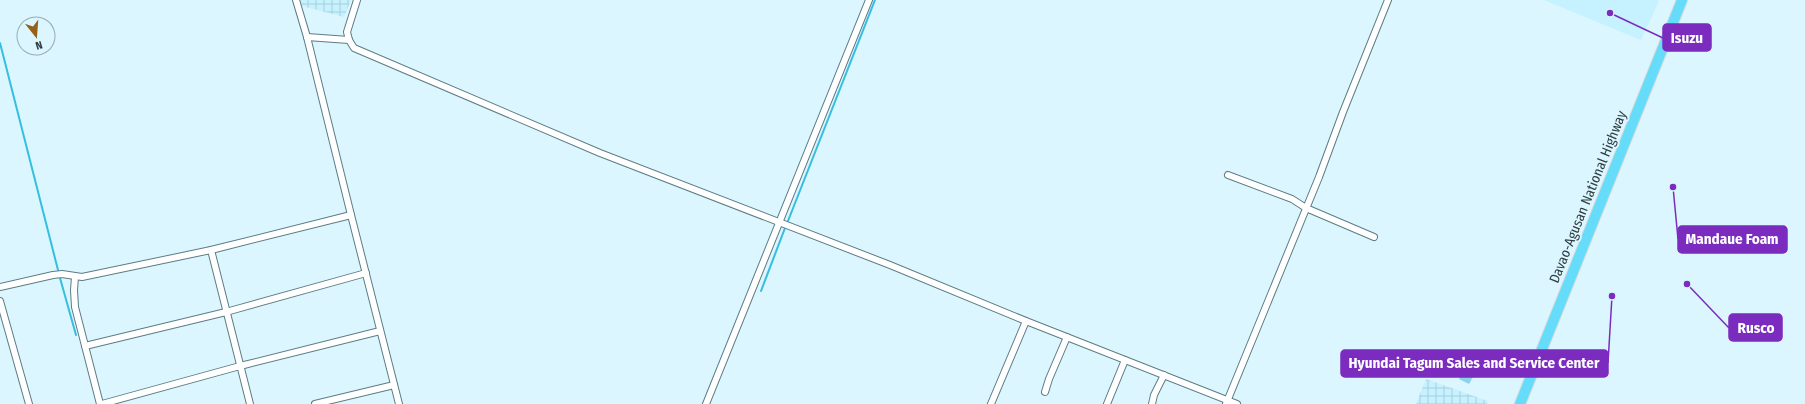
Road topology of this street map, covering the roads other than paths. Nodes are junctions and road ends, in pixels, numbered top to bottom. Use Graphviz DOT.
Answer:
graph roads {
  1 [pos="296,0"];
  2 [pos="357,0"];
  3 [pos="869,0"];
  4 [pos="1388,0"];
  5 [pos="1682,0"];
  6 [pos="307,37"];
  7 [pos="349,40"];
  8 [pos="1228,175"];
  9 [pos="1306,208"];
  10 [pos="351,215"];
  11 [pos="780,222"];
  12 [pos="1374,237"];
  13 [pos="211,250"];
  14 [pos="366,274"];
  15 [pos="75,277"];
  16 [pos="0,287"];
  17 [pos="0,301"];
  18 [pos="226,312"];
  19 [pos="1026,321"];
  20 [pos="380,331"];
  21 [pos="1067,337"];
  22 [pos="85,346"];
  23 [pos="1125,360"];
  24 [pos="240,366"];
  25 [pos="1164,375"];
  26 [pos="394,384"];
  27 [pos="1045,392"];
  28 [pos="1227,402"];
  29 [pos="28,404"];
  30 [pos="101,404"];
  31 [pos="250,404"];
  32 [pos="315,404"];
  33 [pos="399,404"];
  34 [pos="706,404"];
  35 [pos="991,404"];
  36 [pos="1107,404"];
  37 [pos="1152,404"];
  38 [pos="1237,404"];
  39 [pos="1520,404"];
  1 -- 6 [label="street"];
  2 -- 7 [label="street"];
  3 -- 11 [label="street"];
  4 -- 9 [label="street"];
  5 -- 39 [label="highway, Davao-Agusan National Highway"];
  6 -- 7 [label="street"];
  6 -- 10 [label="street"];
  7 -- 11 [label="street"];
  8 -- 9 [label="street"];
  9 -- 12 [label="street"];
  9 -- 28 [label="street"];
  10 -- 13 [label="street"];
  10 -- 14 [label="street"];
  11 -- 19 [label="street"];
  11 -- 34 [label="street"];
  13 -- 15 [label="street"];
  13 -- 18 [label="street"];
  14 -- 18 [label="street"];
  14 -- 20 [label="street"];
  15 -- 16 [label="street"];
  15 -- 22 [label="street"];
  17 -- 29 [label="street"];
  18 -- 22 [label="street"];
  18 -- 24 [label="street"];
  19 -- 21 [label="street"];
  19 -- 35 [label="street"];
  20 -- 24 [label="street"];
  20 -- 26 [label="street"];
  21 -- 23 [label="street"];
  21 -- 27 [label="street"];
  22 -- 30 [label="street"];
  23 -- 25 [label="street"];
  23 -- 36 [label="street"];
  24 -- 30 [label="street"];
  24 -- 31 [label="street"];
  25 -- 28 [label="street"];
  25 -- 37 [label="street"];
  26 -- 32 [label="street"];
  26 -- 33 [label="street"];
  28 -- 38 [label="street"];
}
